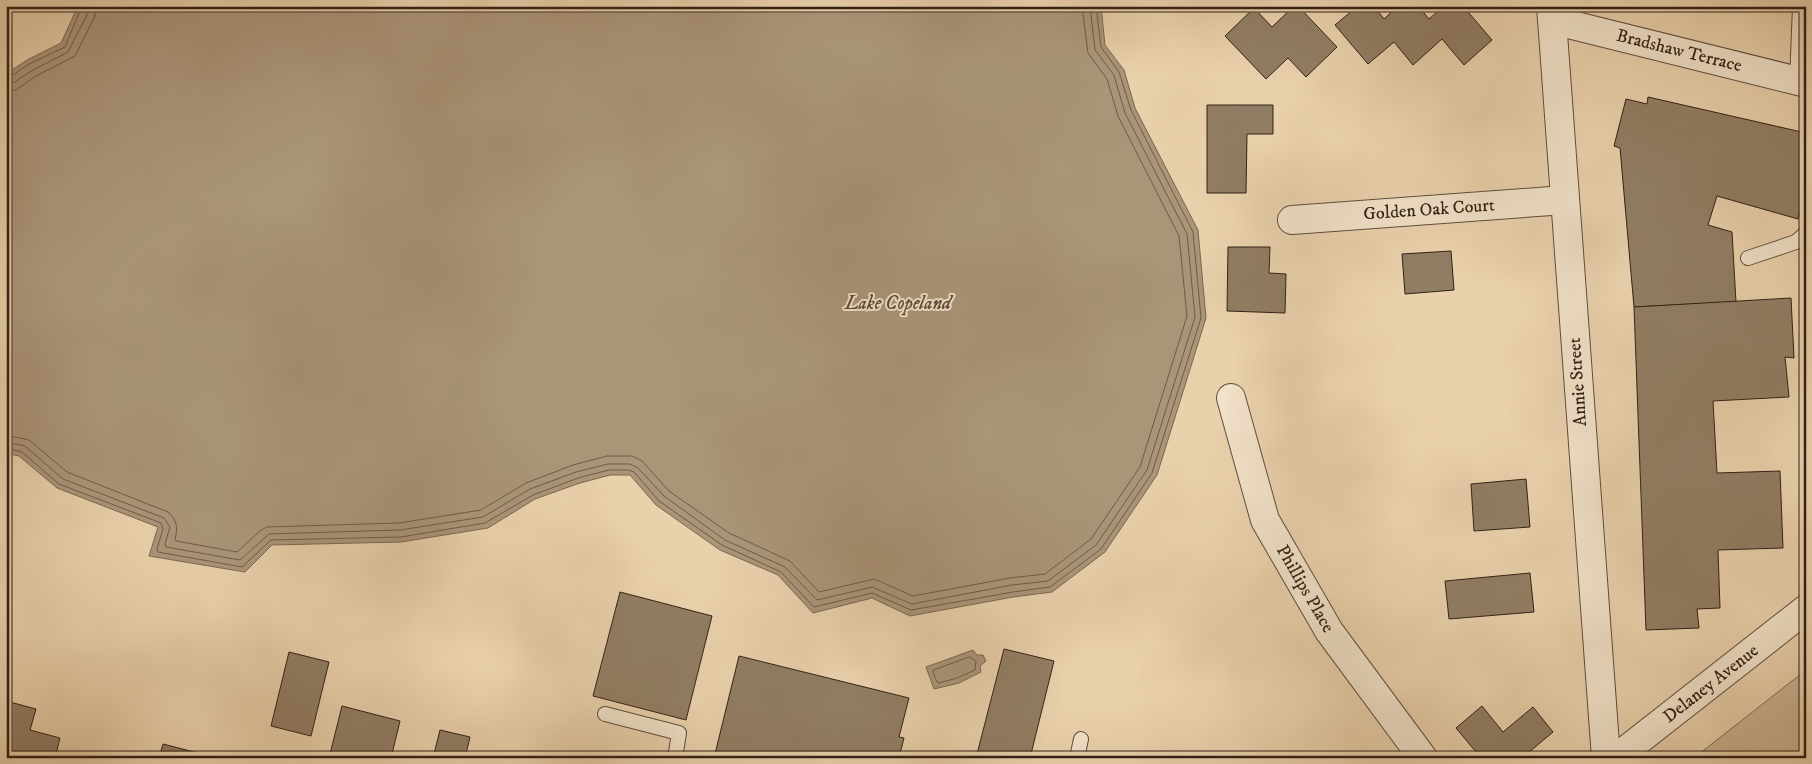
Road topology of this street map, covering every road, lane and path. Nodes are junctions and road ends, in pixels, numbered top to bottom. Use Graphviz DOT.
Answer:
graph roads {
  1 [pos="1800,6"];
  2 [pos="1551,13"];
  3 [pos="1801,82"];
  4 [pos="1565,200"];
  5 [pos="1292,220"];
  6 [pos="1806,233"];
  7 [pos="1748,258"];
  8 [pos="1230,398"];
  9 [pos="1806,609"];
  10 [pos="605,714"];
  11 [pos="1081,739"];
  12 [pos="674,758"];
  13 [pos="1078,758"];
  14 [pos="1423,758"];
  15 [pos="1606,758"];
  16 [pos="1616,758"];
  1 -- 3 [label="lane"];
  2 -- 3 [label="street, Bradshaw Terrace"];
  2 -- 4 [label="street, Annie Street"];
  4 -- 5 [label="street, Golden Oak Court"];
  4 -- 15 [label="street, Annie Street"];
  6 -- 7 [label="lane"];
  8 -- 14 [label="street, Phillips Place"];
  9 -- 16 [label="street, Delaney Avenue"];
  10 -- 12 [label="lane"];
  11 -- 13 [label="lane"];
}
